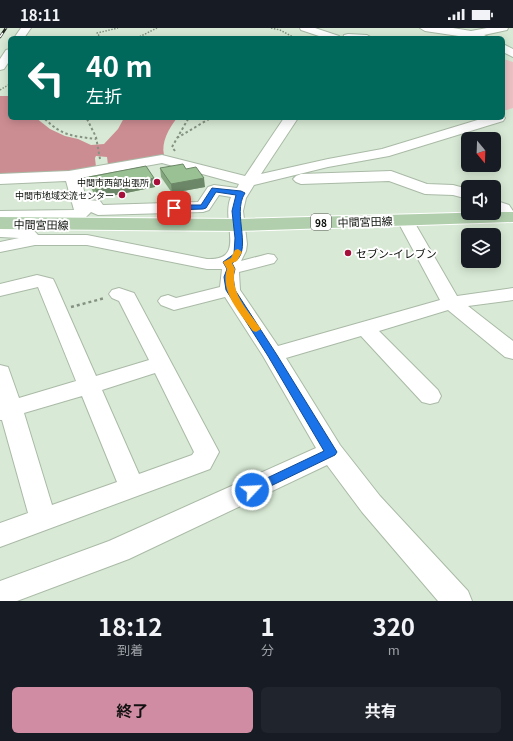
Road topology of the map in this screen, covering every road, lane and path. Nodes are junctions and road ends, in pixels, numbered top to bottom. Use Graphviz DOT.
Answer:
graph roads {
  1 [pos="118,28"];
  2 [pos="157,28"];
  3 [pos="271,28"];
  4 [pos="305,28"];
  5 [pos="431,28"];
  6 [pos="503,28"];
  7 [pos="472,34"];
  8 [pos="98,36"];
  9 [pos="141,36"];
  10 [pos="291,36"];
  11 [pos="329,36"];
  12 [pos="478,36"];
  13 [pos="8,55"];
  14 [pos="0,67"];
  15 [pos="46,120"];
  16 [pos="88,120"];
  17 [pos="188,120"];
  18 [pos="208,120"];
  19 [pos="290,120"];
  20 [pos="490,120"];
  21 [pos="176,138"];
  22 [pos="96,141"];
  23 [pos="100,157"];
  24 [pos="171,161"];
  25 [pos="72,176"];
  26 [pos="0,179"];
  27 [pos="461,192"];
  28 [pos="241,202"];
  29 [pos="81,205"];
  30 [pos="501,207"];
  31 [pos="0,216"];
  32 [pos="511,217"];
  33 [pos="405,220"];
  34 [pos="0,223"];
  35 [pos="0,232"];
  36 [pos="35,240"];
  37 [pos="0,247"];
  38 [pos="268,259"];
  39 [pos="229,266"];
  40 [pos="0,290"];
  41 [pos="230,290"];
  42 [pos="119,294"];
  43 [pos="513,294"];
  44 [pos="168,301"];
  45 [pos="451,302"];
  46 [pos="58,310"];
  47 [pos="365,328"];
  48 [pos="513,352"];
  49 [pos="273,355"];
  50 [pos="162,364"];
  51 [pos="0,372"];
  52 [pos="89,385"];
  53 [pos="430,396"];
  54 [pos="5,410"];
  55 [pos="331,452"];
  56 [pos="132,487"];
  57 [pos="43,519"];
  58 [pos="0,535"];
  59 [pos="0,594"];
  60 [pos="457,601"];
  1 -- 8 [label="path"];
  2 -- 9 [label="path"];
  3 -- 10 [label="path"];
  4 -- 11 [label="street"];
  5 -- 7 [label="street"];
  6 -- 7 [label="street"];
  7 -- 12 [label="street"];
  13 -- 14 [label="street"];
  15 -- 22 [label="path"];
  16 -- 22 [label="path"];
  17 -- 21 [label="path"];
  18 -- 21 [label="path"];
  19 -- 28 [label="street"];
  20 -- 28 [label="street"];
  21 -- 24 [label="path"];
  22 -- 23 [label="path"];
  24 -- 25 [label="street"];
  24 -- 28 [label="street"];
  25 -- 26 [label="street"];
  25 -- 29 [label="street"];
  27 -- 28 [label="street"];
  28 -- 29 [label="street"];
  28 -- 33 [label="main road, 中間宮田線 / 98"];
  28 -- 34 [label="main road, 中間宮田線 / 98"];
  28 -- 39 [label="street"];
  29 -- 31 [label="street"];
  30 -- 32 [label="street"];
  32 -- 33 [label="main road, 中間宮田線 / 98"];
  33 -- 45 [label="street"];
  35 -- 36 [label="street"];
  36 -- 37 [label="street"];
  36 -- 39 [label="street"];
  38 -- 39 [label="street"];
  39 -- 41 [label="street"];
  40 -- 46 [label="street"];
  41 -- 44 [label="street"];
  41 -- 49 [label="street"];
  42 -- 46 [label="path"];
  42 -- 50 [label="street"];
  43 -- 45 [label="street"];
  45 -- 47 [label="street"];
  45 -- 48 [label="street"];
  46 -- 52 [label="street"];
  47 -- 49 [label="street"];
  47 -- 53 [label="street"];
  49 -- 55 [label="street"];
  50 -- 52 [label="street"];
  50 -- 56 [label="street"];
  51 -- 54 [label="street"];
  52 -- 54 [label="street"];
  52 -- 56 [label="street"];
  54 -- 57 [label="street"];
  55 -- 59 [label="street"];
  55 -- 60 [label="street"];
  56 -- 57 [label="street"];
  57 -- 58 [label="street"];
}
